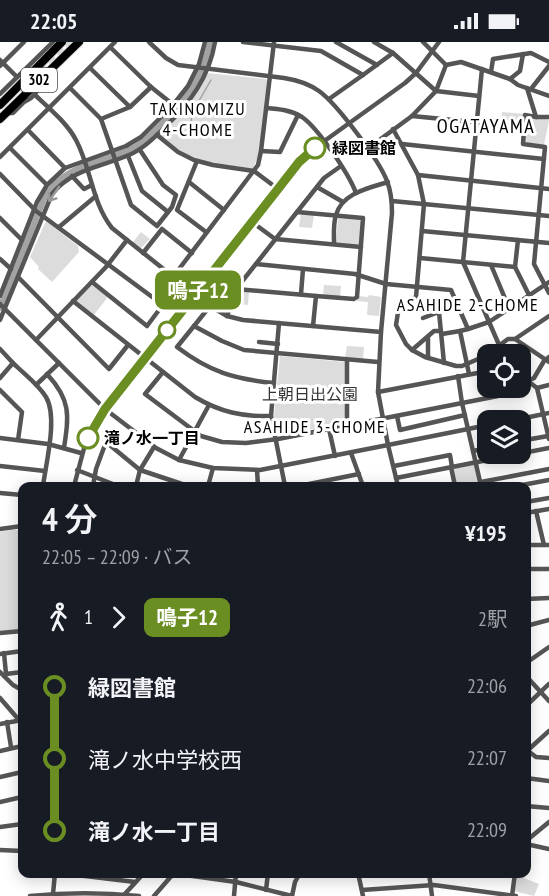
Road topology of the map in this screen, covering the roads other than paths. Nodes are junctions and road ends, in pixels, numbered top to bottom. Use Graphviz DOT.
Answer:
graph roads {
  1 [pos="24,42"];
  2 [pos="53,42"];
  3 [pos="62,42"];
  4 [pos="80,42"];
  5 [pos="115,42"];
  6 [pos="149,42"];
  7 [pos="205,42"];
  8 [pos="215,42"];
  9 [pos="243,42"];
  10 [pos="322,42"];
  11 [pos="336,42"];
  12 [pos="374,42"];
  13 [pos="423,42"];
  14 [pos="439,42"];
  15 [pos="274,44"];
  16 [pos="110,47"];
  17 [pos="321,51"];
  18 [pos="433,52"];
  19 [pos="393,53"];
  20 [pos="523,54"];
  21 [pos="46,58"];
  22 [pos="549,62"];
  23 [pos="1,63"];
  24 [pos="377,65"];
  25 [pos="446,65"];
  26 [pos="53,66"];
  27 [pos="549,66"];
  28 [pos="26,68"];
  29 [pos="90,68"];
  30 [pos="202,69"];
  31 [pos="482,69"];
  32 [pos="491,72"];
  33 [pos="416,73"];
  34 [pos="546,73"];
  35 [pos="363,75"];
  36 [pos="270,76"];
  37 [pos="17,77"];
  38 [pos="510,79"];
  39 [pos="150,87"];
  40 [pos="70,88"];
  41 [pos="529,88"];
  42 [pos="436,91"];
  43 [pos="0,94"];
  44 [pos="34,95"];
  45 [pos="479,96"];
  46 [pos="549,96"];
  47 [pos="329,99"];
  48 [pos="0,105"];
  49 [pos="130,107"];
  50 [pos="177,108"];
  51 [pos="266,108"];
  52 [pos="49,109"];
  53 [pos="298,115"];
  54 [pos="3,116"];
  55 [pos="412,116"];
  56 [pos="536,117"];
  57 [pos="549,117"];
  58 [pos="101,119"];
  59 [pos="476,123"];
  60 [pos="349,124"];
  61 [pos="524,127"];
  62 [pos="393,129"];
  63 [pos="28,130"];
  64 [pos="157,135"];
  65 [pos="323,142"];
  66 [pos="402,144"];
  67 [pos="10,148"];
  68 [pos="367,148"];
  69 [pos="140,150"];
  70 [pos="261,150"];
  71 [pos="474,151"];
  72 [pos="114,155"];
  73 [pos="128,156"];
  74 [pos="0,157"];
  75 [pos="544,159"];
  76 [pos="197,161"];
  77 [pos="86,165"];
  78 [pos="341,166"];
  79 [pos="65,168"];
  80 [pos="255,171"];
  81 [pos="0,174"];
  82 [pos="418,175"];
  83 [pos="72,176"];
  84 [pos="471,180"];
  85 [pos="189,182"];
  86 [pos="388,182"];
  87 [pos="47,185"];
  88 [pos="92,185"];
  89 [pos="317,187"];
  90 [pos="541,187"];
  91 [pos="278,189"];
  92 [pos="549,189"];
  93 [pos="356,193"];
  94 [pos="96,196"];
  95 [pos="392,201"];
  96 [pos="343,202"];
  97 [pos="424,204"];
  98 [pos="468,208"];
  99 [pos="224,210"];
  100 [pos="39,212"];
  101 [pos="168,212"];
  102 [pos="297,212"];
  103 [pos="336,215"];
  104 [pos="538,215"];
  105 [pos="549,216"];
  106 [pos="0,218"];
  107 [pos="252,222"];
  108 [pos="59,228"];
  109 [pos="422,231"];
  110 [pos="206,232"];
  111 [pos="465,235"];
  112 [pos="275,239"];
  113 [pos="22,240"];
  114 [pos="127,240"];
  115 [pos="518,240"];
  116 [pos="536,242"];
  117 [pos="549,243"];
  118 [pos="334,244"];
  119 [pos="361,247"];
  120 [pos="144,253"];
  121 [pos="192,253"];
  122 [pos="420,258"];
  123 [pos="0,259"];
  124 [pos="463,262"];
  125 [pos="108,264"];
  126 [pos="256,264"];
  127 [pos="491,265"];
  128 [pos="515,267"];
  129 [pos="10,269"];
  130 [pos="303,269"];
  131 [pos="358,275"];
  132 [pos="18,277"];
  133 [pos="173,277"];
  134 [pos="92,282"];
  135 [pos="180,282"];
  136 [pos="547,283"];
  137 [pos="386,284"];
  138 [pos="417,287"];
  139 [pos="236,289"];
  140 [pos="549,293"];
  141 [pos="195,294"];
  142 [pos="301,294"];
  143 [pos="529,294"];
  144 [pos="0,296"];
  145 [pos="316,296"];
  146 [pos="73,301"];
  147 [pos="163,305"];
  148 [pos="210,306"];
  149 [pos="3,307"];
  150 [pos="509,308"];
  151 [pos="227,316"];
  152 [pos="549,316"];
  153 [pos="58,317"];
  154 [pos="423,318"];
  155 [pos="0,320"];
  156 [pos="489,322"];
  157 [pos="279,323"];
  158 [pos="194,326"];
  159 [pos="313,326"];
  160 [pos="468,329"];
  161 [pos="381,332"];
  162 [pos="441,332"];
  163 [pos="460,332"];
  164 [pos="428,337"];
  165 [pos="515,339"];
  166 [pos="36,340"];
  167 [pos="260,342"];
  168 [pos="278,344"];
  169 [pos="499,344"];
  170 [pos="501,344"];
  171 [pos="128,345"];
  172 [pos="0,349"];
  173 [pos="412,350"];
  174 [pos="277,354"];
  175 [pos="145,358"];
  176 [pos="429,358"];
  177 [pos="347,360"];
  178 [pos="477,360"];
  179 [pos="548,360"];
  180 [pos="378,362"];
  181 [pos="14,363"];
  182 [pos="59,363"];
  183 [pos="444,363"];
  184 [pos="467,364"];
  185 [pos="163,372"];
  186 [pos="477,373"];
  187 [pos="47,374"];
  188 [pos="469,374"];
  189 [pos="458,376"];
  190 [pos="0,378"];
  191 [pos="531,379"];
  192 [pos="274,383"];
  193 [pos="531,383"];
  194 [pos="36,385"];
  195 [pos="549,385"];
  196 [pos="537,388"];
  197 [pos="0,390"];
  198 [pos="378,392"];
  199 [pos="488,398"];
  200 [pos="462,403"];
  201 [pos="209,405"];
  202 [pos="105,409"];
  203 [pos="546,414"];
  204 [pos="465,415"];
  205 [pos="271,416"];
  206 [pos="397,416"];
  207 [pos="531,417"];
  208 [pos="382,418"];
  209 [pos="347,425"];
  210 [pos="477,427"];
  211 [pos="330,429"];
  212 [pos="468,429"];
  213 [pos="194,432"];
  214 [pos="0,438"];
  215 [pos="549,438"];
  216 [pos="276,439"];
  217 [pos="18,440"];
  218 [pos="531,440"];
  219 [pos="48,444"];
  220 [pos="388,445"];
  221 [pos="154,447"];
  222 [pos="64,448"];
  223 [pos="549,448"];
  224 [pos="477,450"];
  225 [pos="473,451"];
  226 [pos="81,453"];
  227 [pos="351,453"];
  228 [pos="335,456"];
  229 [pos="179,459"];
  230 [pos="476,462"];
  231 [pos="0,466"];
  232 [pos="282,466"];
  233 [pos="394,466"];
  234 [pos="451,467"];
  235 [pos="213,468"];
  236 [pos="549,469"];
  237 [pos="77,470"];
  238 [pos="140,470"];
  239 [pos="257,470"];
  240 [pos="45,471"];
  241 [pos="359,474"];
  242 [pos="94,477"];
  243 [pos="396,478"];
  244 [pos="549,480"];
  245 [pos="44,482"];
  246 [pos="75,482"];
  247 [pos="93,482"];
  248 [pos="107,482"];
  249 [pos="137,482"];
  250 [pos="176,482"];
  251 [pos="209,482"];
  252 [pos="258,482"];
  253 [pos="284,482"];
  254 [pos="319,482"];
  255 [pos="362,482"];
  256 [pos="397,482"];
  257 [pos="454,482"];
  258 [pos="481,482"];
  259 [pos="490,482"];
  260 [pos="531,483"];
  261 [pos="0,493"];
  262 [pos="18,495"];
  263 [pos="549,498"];
  264 [pos="531,501"];
  265 [pos="549,509"];
  266 [pos="536,511"];
  267 [pos="531,512"];
  268 [pos="18,527"];
  269 [pos="0,529"];
  270 [pos="546,545"];
  271 [pos="531,569"];
  272 [pos="549,569"];
  273 [pos="549,598"];
  274 [pos="531,599"];
  275 [pos="549,620"];
  276 [pos="531,625"];
  277 [pos="18,631"];
  278 [pos="0,633"];
  279 [pos="549,647"];
  280 [pos="18,652"];
  281 [pos="2,654"];
  282 [pos="531,660"];
  283 [pos="18,672"];
  284 [pos="3,674"];
  285 [pos="531,681"];
  286 [pos="549,684"];
  287 [pos="18,688"];
  288 [pos="541,692"];
  289 [pos="0,698"];
  290 [pos="531,701"];
  291 [pos="549,701"];
  292 [pos="18,717"];
  293 [pos="18,720"];
  294 [pos="7,722"];
  295 [pos="0,724"];
  296 [pos="549,730"];
  297 [pos="546,736"];
  298 [pos="18,746"];
  299 [pos="11,747"];
  300 [pos="531,747"];
  301 [pos="0,751"];
  302 [pos="531,753"];
  303 [pos="549,758"];
  304 [pos="18,773"];
  305 [pos="0,777"];
  306 [pos="531,779"];
  307 [pos="549,781"];
  308 [pos="18,798"];
  309 [pos="0,802"];
  310 [pos="531,806"];
  311 [pos="549,808"];
  312 [pos="548,824"];
  313 [pos="18,825"];
  314 [pos="0,827"];
  315 [pos="531,839"];
  316 [pos="531,844"];
  317 [pos="0,848"];
  318 [pos="549,849"];
  319 [pos="18,850"];
  320 [pos="55,878"];
  321 [pos="101,878"];
  322 [pos="126,878"];
  323 [pos="139,878"];
  324 [pos="169,878"];
  325 [pos="217,878"];
  326 [pos="236,878"];
  327 [pos="267,878"];
  328 [pos="298,878"];
  329 [pos="359,878"];
  330 [pos="430,878"];
  331 [pos="515,878"];
  332 [pos="126,881"];
  333 [pos="135,882"];
  334 [pos="236,882"];
  335 [pos="431,885"];
  336 [pos="266,890"];
  337 [pos="363,893"];
  338 [pos="53,894"];
  339 [pos="79,894"];
  340 [pos="124,895"];
  341 [pos="30,896"];
  342 [pos="139,896"];
  343 [pos="154,896"];
  344 [pos="234,896"];
  345 [pos="292,896"];
  346 [pos="432,896"];
  347 [pos="514,896"];
  1 -- 23 [label="street"];
  2 -- 28 [label="street"];
  3 -- 21 [label="highway, 302"];
  4 -- 26 [label="highway, 302"];
  5 -- 16 [label="street"];
  6 -- 30 [label="street"];
  7 -- 30 [label="street"];
  8 -- 30 [label="street"];
  9 -- 15 [label="street"];
  10 -- 17 [label="street"];
  11 -- 24 [label="street"];
  12 -- 19 [label="street"];
  13 -- 18 [label="street"];
  14 -- 18 [label="street"];
  15 -- 17 [label="street"];
  15 -- 36 [label="street"];
  16 -- 29 [label="street"];
  16 -- 39 [label="street"];
  17 -- 35 [label="street"];
  18 -- 25 [label="street"];
  18 -- 33 [label="street"];
  19 -- 24 [label="street"];
  19 -- 33 [label="street"];
  20 -- 22 [label="street"];
  20 -- 32 [label="street"];
  20 -- 38 [label="street"];
  21 -- 28 [label="street"];
  21 -- 48 [label="highway, 302"];
  23 -- 37 [label="street"];
  24 -- 35 [label="street"];
  25 -- 31 [label="street"];
  25 -- 42 [label="street"];
  26 -- 44 [label="street"];
  26 -- 54 [label="highway, 302"];
  27 -- 34 [label="street"];
  28 -- 37 [label="street"];
  29 -- 40 [label="street"];
  29 -- 49 [label="street"];
  30 -- 36 [label="street"];
  30 -- 50 [label="street"];
  30 -- 50 [label="street"];
  31 -- 32 [label="street"];
  31 -- 45 [label="street"];
  32 -- 38 [label="street"];
  33 -- 42 [label="street"];
  33 -- 60 [label="street"];
  34 -- 41 [label="street"];
  35 -- 47 [label="street"];
  36 -- 47 [label="street"];
  36 -- 51 [label="street"];
  37 -- 43 [label="street"];
  38 -- 41 [label="street"];
  39 -- 49 [label="street"];
  39 -- 50 [label="street"];
  40 -- 52 [label="street"];
  40 -- 58 [label="street"];
  41 -- 46 [label="street"];
  41 -- 56 [label="street"];
  42 -- 45 [label="street"];
  42 -- 55 [label="street"];
  44 -- 52 [label="street"];
  44 -- 54 [label="street"];
  45 -- 59 [label="street"];
  47 -- 60 [label="street"];
  49 -- 58 [label="street"];
  50 -- 64 [label="street"];
  50 -- 72 [label="street"];
  51 -- 53 [label="street"];
  51 -- 70 [label="street"];
  52 -- 63 [label="street"];
  52 -- 77 [label="street"];
  53 -- 65 [label="street"];
  53 -- 70 [label="street"];
  55 -- 59 [label="street"];
  55 -- 62 [label="street"];
  56 -- 57 [label="street"];
  56 -- 61 [label="street"];
  58 -- 72 [label="street"];
  59 -- 61 [label="street"];
  59 -- 71 [label="street"];
  60 -- 65 [label="street"];
  60 -- 68 [label="street"];
  61 -- 75 [label="street"];
  62 -- 66 [label="street"];
  62 -- 68 [label="street"];
  63 -- 67 [label="street"];
  63 -- 79 [label="street"];
  64 -- 69 [label="street"];
  64 -- 76 [label="street"];
  65 -- 78 [label="street"];
  65 -- 91 [label="street"];
  66 -- 71 [label="street"];
  66 -- 82 [label="street"];
  67 -- 74 [label="street"];
  67 -- 87 [label="street"];
  68 -- 86 [label="street"];
  69 -- 73 [label="street"];
  69 -- 101 [label="street"];
  70 -- 80 [label="street"];
  71 -- 75 [label="street"];
  71 -- 84 [label="street"];
  72 -- 73 [label="street"];
  72 -- 77 [label="street"];
  72 -- 77 [label="street"];
  72 -- 101 [label="street"];
  73 -- 101 [label="street"];
  75 -- 90 [label="street"];
  76 -- 80 [label="street"];
  76 -- 85 [label="street"];
  77 -- 79 [label="street"];
  77 -- 83 [label="street"];
  77 -- 88 [label="street"];
  78 -- 89 [label="street"];
  78 -- 93 [label="street"];
  79 -- 87 [label="street"];
  80 -- 91 [label="street"];
  80 -- 99 [label="street"];
  81 -- 100 [label="street"];
  82 -- 84 [label="street"];
  82 -- 97 [label="street"];
  83 -- 88 [label="street"];
  83 -- 100 [label="street, one-way"];
  84 -- 90 [label="street"];
  84 -- 98 [label="street"];
  85 -- 99 [label="street"];
  85 -- 110 [label="street"];
  86 -- 93 [label="street"];
  86 -- 95 [label="street"];
  87 -- 100 [label="street"];
  88 -- 94 [label="street"];
  89 -- 96 [label="street"];
  89 -- 102 [label="street"];
  90 -- 92 [label="street"];
  90 -- 104 [label="street"];
  91 -- 107 [label="street"];
  93 -- 96 [label="street"];
  94 -- 108 [label="street"];
  94 -- 114 [label="street"];
  95 -- 97 [label="street"];
  95 -- 137 [label="street"];
  96 -- 103 [label="street"];
  97 -- 98 [label="street"];
  97 -- 109 [label="street"];
  98 -- 104 [label="street"];
  98 -- 111 [label="street"];
  99 -- 110 [label="street"];
  100 -- 108 [label="street"];
  100 -- 113 [label="street"];
  100 -- 132 [label="street"];
  102 -- 103 [label="street"];
  102 -- 112 [label="street"];
  103 -- 118 [label="street"];
  103 -- 119 [label="street"];
  104 -- 105 [label="street"];
  104 -- 116 [label="street"];
  106 -- 113 [label="street"];
  107 -- 112 [label="street"];
  107 -- 141 [label="street"];
  108 -- 125 [label="street"];
  109 -- 111 [label="street"];
  109 -- 122 [label="street"];
  110 -- 121 [label="street"];
  111 -- 115 [label="street"];
  111 -- 124 [label="street"];
  112 -- 118 [label="street"];
  112 -- 126 [label="street"];
  113 -- 129 [label="street"];
  114 -- 120 [label="street"];
  114 -- 125 [label="street"];
  115 -- 116 [label="street"];
  115 -- 128 [label="street"];
  116 -- 117 [label="street"];
  116 -- 136 [label="street"];
  118 -- 119 [label="street"];
  119 -- 131 [label="street"];
  120 -- 121 [label="street"];
  120 -- 133 [label="street"];
  121 -- 133 [label="street"];
  122 -- 124 [label="street"];
  122 -- 138 [label="street"];
  123 -- 129 [label="street"];
  124 -- 127 [label="street"];
  124 -- 156 [label="street"];
  125 -- 134 [label="street"];
  125 -- 147 [label="street"];
  126 -- 130 [label="street"];
  126 -- 139 [label="street"];
  127 -- 128 [label="street"];
  127 -- 150 [label="street"];
  128 -- 143 [label="street"];
  129 -- 144 [label="street"];
  130 -- 131 [label="street"];
  130 -- 142 [label="street"];
  131 -- 137 [label="street"];
  131 -- 145 [label="street"];
  132 -- 149 [label="street"];
  132 -- 153 [label="street"];
  133 -- 135 [label="street"];
  134 -- 146 [label="street"];
  134 -- 147 [label="street"];
  135 -- 141 [label="street"];
  135 -- 147 [label="street"];
  136 -- 140 [label="street"];
  136 -- 143 [label="street"];
  137 -- 138 [label="street"];
  137 -- 161 [label="street"];
  138 -- 160 [label="street"];
  138 -- 173 [label="street"];
  139 -- 142 [label="street"];
  139 -- 151 [label="street"];
  141 -- 148 [label="street"];
  141 -- 175 [label="street"];
  142 -- 145 [label="street"];
  143 -- 150 [label="street"];
  145 -- 159 [label="street"];
  146 -- 153 [label="street"];
  146 -- 171 [label="street"];
  148 -- 151 [label="street"];
  148 -- 158 [label="street"];
  149 -- 155 [label="street"];
  149 -- 166 [label="street"];
  150 -- 156 [label="street"];
  151 -- 157 [label="street"];
  152 -- 165 [label="street"];
  153 -- 166 [label="street"];
  153 -- 171 [label="street"];
  154 -- 162 [label="street"];
  156 -- 160 [label="street"];
  156 -- 169 [label="street"];
  157 -- 159 [label="street"];
  157 -- 168 [label="street"];
  158 -- 174 [label="street"];
  158 -- 192 [label="street"];
  159 -- 161 [label="street"];
  160 -- 163 [label="street"];
  161 -- 180 [label="street"];
  162 -- 163 [label="street"];
  162 -- 164 [label="street"];
  162 -- 183 [label="street"];
  163 -- 184 [label="street"];
  164 -- 173 [label="street"];
  164 -- 176 [label="street"];
  165 -- 170 [label="street"];
  165 -- 179 [label="street"];
  166 -- 182 [label="street"];
  167 -- 168 [label="street"];
  168 -- 174 [label="street"];
  171 -- 175 [label="street"];
  172 -- 181 [label="street"];
  173 -- 176 [label="street"];
  174 -- 177 [label="street"];
  174 -- 192 [label="street"];
  175 -- 185 [label="street"];
  175 -- 202 [label="street"];
  176 -- 183 [label="street"];
  177 -- 180 [label="street"];
  177 -- 209 [label="street"];
  178 -- 184 [label="street"];
  179 -- 191 [label="street"];
  180 -- 198 [label="street"];
  181 -- 190 [label="street"];
  181 -- 194 [label="street"];
  182 -- 187 [label="street"];
  182 -- 202 [label="street"];
  183 -- 184 [label="street"];
  184 -- 188 [label="street"];
  185 -- 201 [label="street"];
  185 -- 213 [label="street"];
  186 -- 188 [label="street"];
  187 -- 194 [label="street"];
  187 -- 222 [label="street"];
  188 -- 189 [label="street"];
  189 -- 198 [label="street"];
  189 -- 200 [label="street"];
  192 -- 205 [label="street"];
  193 -- 196 [label="street"];
  194 -- 219 [label="street"];
  195 -- 196 [label="street"];
  196 -- 203 [label="street"];
  197 -- 217 [label="street"];
  198 -- 208 [label="street"];
  199 -- 200 [label="street"];
  200 -- 204 [label="street"];
  200 -- 206 [label="street"];
  201 -- 205 [label="street"];
  201 -- 213 [label="street"];
  202 -- 221 [label="street"];
  202 -- 226 [label="street"];
  203 -- 207 [label="street"];
  203 -- 215 [label="street"];
  204 -- 206 [label="street"];
  204 -- 212 [label="street"];
  205 -- 216 [label="street"];
  206 -- 208 [label="street"];
  208 -- 209 [label="street"];
  208 -- 220 [label="street"];
  209 -- 211 [label="street"];
  210 -- 212 [label="street"];
  211 -- 216 [label="street"];
  211 -- 228 [label="street"];
  212 -- 220 [label="street"];
  212 -- 225 [label="street"];
  213 -- 216 [label="street"];
  213 -- 229 [label="street"];
  214 -- 217 [label="street"];
  215 -- 218 [label="street"];
  216 -- 232 [label="street"];
  217 -- 219 [label="street"];
  219 -- 222 [label="street"];
  219 -- 240 [label="street"];
  220 -- 227 [label="street"];
  220 -- 233 [label="street"];
  221 -- 229 [label="street"];
  221 -- 238 [label="street"];
  222 -- 226 [label="street"];
  223 -- 230 [label="street"];
  224 -- 225 [label="street"];
  225 -- 230 [label="street"];
  226 -- 237 [label="street"];
  227 -- 228 [label="street"];
  227 -- 241 [label="street"];
  228 -- 232 [label="street"];
  229 -- 235 [label="street"];
  230 -- 234 [label="street"];
  230 -- 258 [label="street"];
  231 -- 240 [label="street"];
  232 -- 239 [label="street"];
  232 -- 253 [label="street"];
  233 -- 234 [label="street"];
  233 -- 243 [label="street"];
  234 -- 243 [label="street"];
  234 -- 257 [label="street"];
  235 -- 239 [label="street"];
  235 -- 251 [label="street"];
  236 -- 259 [label="street"];
  237 -- 242 [label="street"];
  237 -- 246 [label="street"];
  238 -- 242 [label="street"];
  238 -- 249 [label="street"];
  238 -- 250 [label="street"];
  239 -- 252 [label="street"];
  240 -- 245 [label="street"];
  241 -- 254 [label="street"];
  241 -- 255 [label="street"];
  242 -- 247 [label="street"];
  242 -- 248 [label="street"];
  243 -- 256 [label="street"];
  244 -- 260 [label="street"];
  261 -- 262 [label="street"];
  263 -- 264 [label="street"];
  265 -- 266 [label="street"];
  266 -- 267 [label="street"];
  266 -- 270 [label="street"];
  268 -- 269 [label="street"];
  271 -- 272 [label="street"];
  273 -- 274 [label="street"];
  275 -- 276 [label="street"];
  277 -- 278 [label="street"];
  279 -- 282 [label="street"];
  280 -- 281 [label="street"];
  281 -- 284 [label="street"];
  283 -- 284 [label="street"];
  284 -- 287 [label="street"];
  285 -- 288 [label="street"];
  286 -- 288 [label="street"];
  288 -- 290 [label="street"];
  288 -- 291 [label="street"];
  289 -- 292 [label="street"];
  293 -- 294 [label="street"];
  294 -- 295 [label="street"];
  294 -- 299 [label="street"];
  296 -- 297 [label="street"];
  297 -- 300 [label="street"];
  298 -- 299 [label="street"];
  299 -- 301 [label="street"];
  302 -- 303 [label="street"];
  304 -- 305 [label="street"];
  306 -- 307 [label="street"];
  308 -- 309 [label="street"];
  310 -- 311 [label="street"];
  312 -- 315 [label="street"];
  313 -- 314 [label="street"];
  316 -- 318 [label="street"];
  317 -- 319 [label="street"];
  320 -- 338 [label="street"];
  321 -- 332 [label="street"];
  322 -- 332 [label="street"];
  323 -- 333 [label="street"];
  324 -- 343 [label="street"];
  325 -- 334 [label="street"];
  326 -- 334 [label="street"];
  327 -- 336 [label="street"];
  328 -- 345 [label="street"];
  329 -- 337 [label="street"];
  330 -- 335 [label="street"];
  331 -- 347 [label="street"];
  332 -- 333 [label="street"];
  333 -- 340 [label="street"];
  334 -- 336 [label="street"];
  334 -- 344 [label="street"];
  335 -- 337 [label="street"];
  335 -- 346 [label="street"];
  335 -- 347 [label="street"];
  336 -- 345 [label="street"];
  338 -- 339 [label="street"];
  338 -- 341 [label="street"];
  339 -- 340 [label="street"];
  340 -- 342 [label="street"];
}
